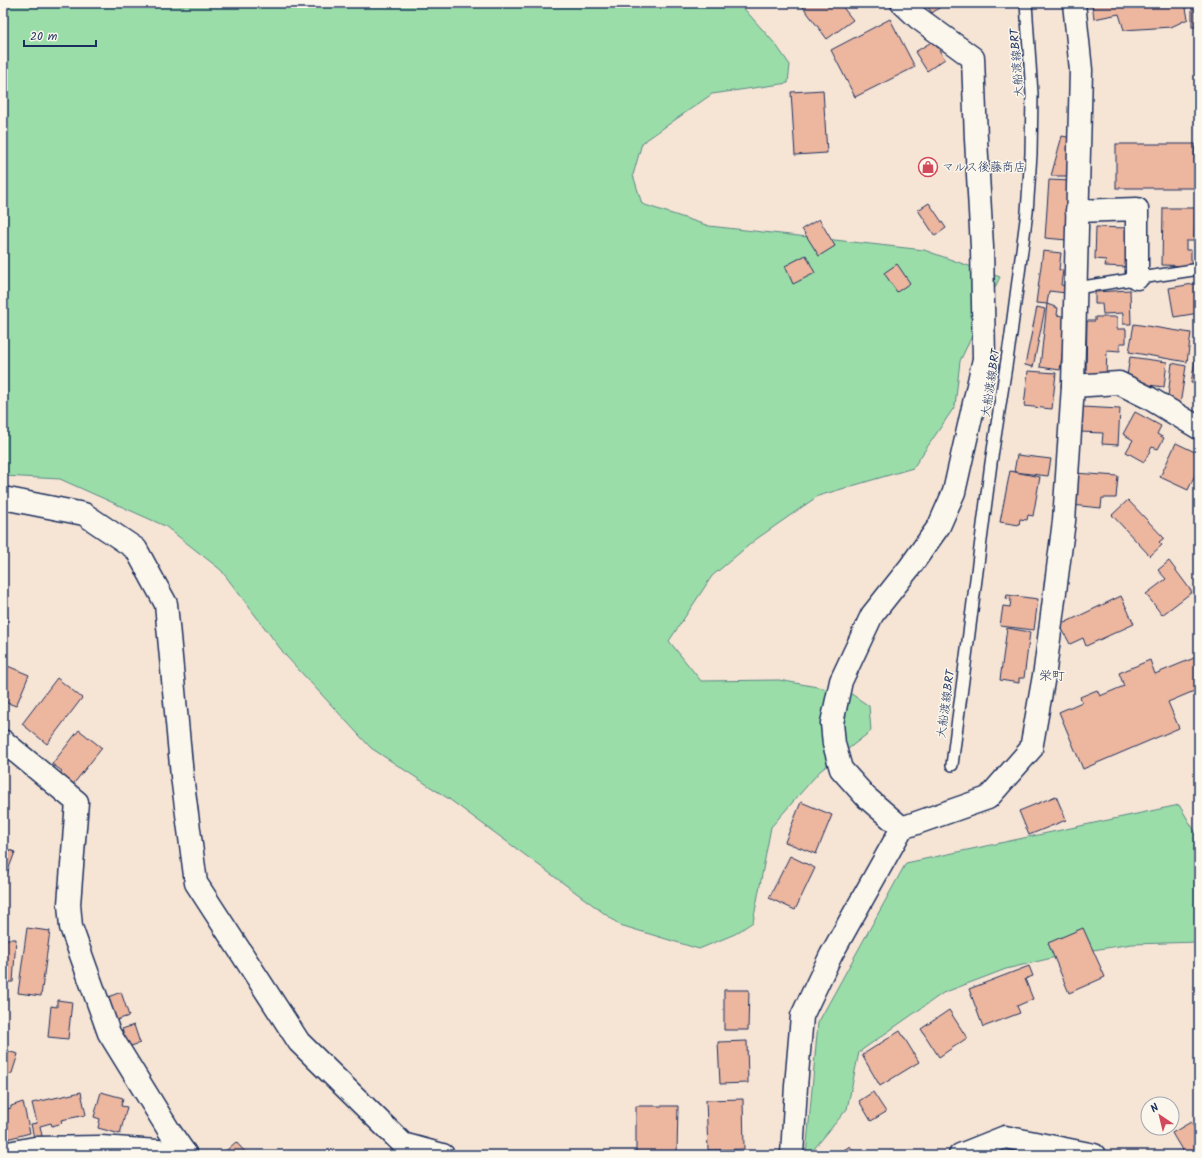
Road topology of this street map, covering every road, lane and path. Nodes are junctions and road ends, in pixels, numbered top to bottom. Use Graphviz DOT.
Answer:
graph roads {
  1 [pos="902,3"];
  2 [pos="1026,3"];
  3 [pos="1074,3"];
  4 [pos="1077,211"];
  5 [pos="1199,269"];
  6 [pos="1137,278"];
  7 [pos="1076,288"];
  8 [pos="1073,386"];
  9 [pos="1199,428"];
  10 [pos="3,498"];
  11 [pos="3,741"];
  12 [pos="952,764"];
  13 [pos="902,828"];
  14 [pos="3,1154"];
  15 [pos="185,1154"];
  16 [pos="443,1155"];
  17 [pos="792,1155"];
  18 [pos="960,1155"];
  19 [pos="1094,1155"];
  1 -- 13 [label="street"];
  2 -- 12 [label="lane, 大船渡線BRT"];
  3 -- 4 [label="street"];
  4 -- 6 [label="street"];
  4 -- 7 [label="street"];
  5 -- 6 [label="lane"];
  6 -- 7 [label="lane"];
  7 -- 8 [label="street"];
  8 -- 9 [label="street"];
  8 -- 13 [label="street"];
  10 -- 16 [label="street"];
  11 -- 15 [label="street"];
  13 -- 17 [label="street"];
  14 -- 15 [label="street"];
  18 -- 19 [label="street"];
}
